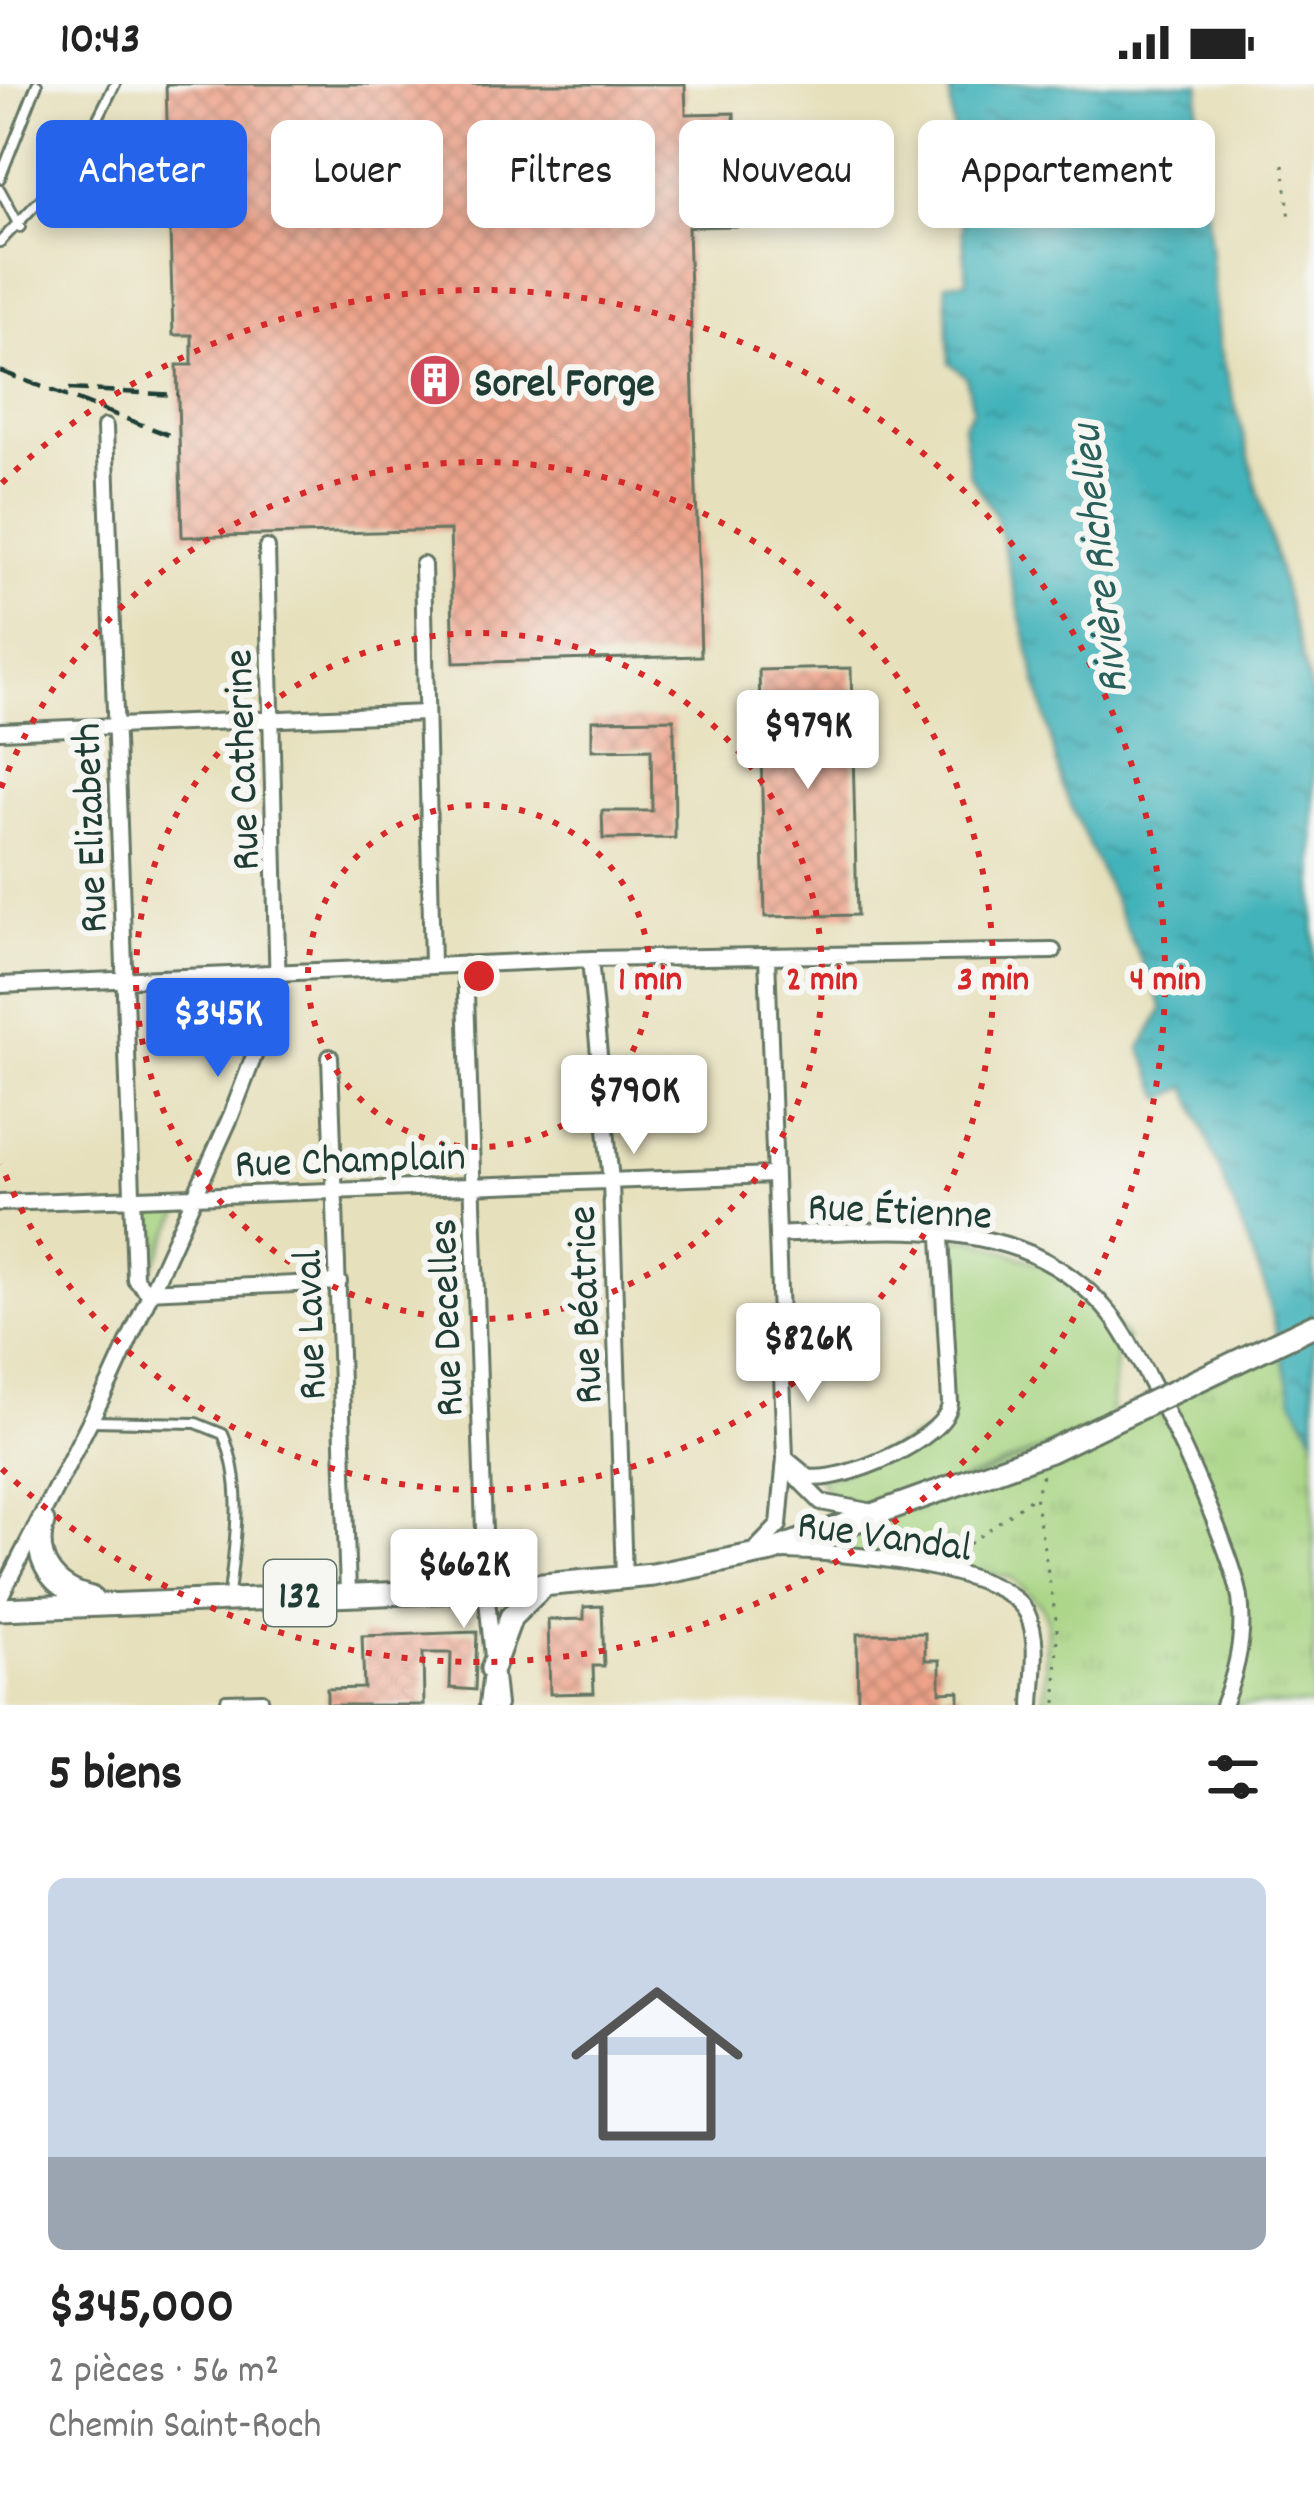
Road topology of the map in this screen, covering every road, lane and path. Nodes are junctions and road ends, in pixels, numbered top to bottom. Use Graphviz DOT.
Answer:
graph roads {
  1 [pos="37,84"];
  2 [pos="115,84"];
  3 [pos="1283,164"];
  4 [pos="0,178"];
  5 [pos="0,190"];
  6 [pos="1290,219"];
  7 [pos="20,226"];
  8 [pos="0,242"];
  9 [pos="105,427"];
  10 [pos="267,548"];
  11 [pos="423,565"];
  12 [pos="425,713"];
  13 [pos="269,717"];
  14 [pos="117,726"];
  15 [pos="0,731"];
  16 [pos="1053,951"];
  17 [pos="767,956"];
  18 [pos="590,959"];
  19 [pos="465,964"];
  20 [pos="432,965"];
  21 [pos="279,970"];
  22 [pos="126,976"];
  23 [pos="0,985"];
  24 [pos="330,1057"];
  25 [pos="774,1175"];
  26 [pos="611,1182"];
  27 [pos="472,1185"];
  28 [pos="334,1189"];
  29 [pos="194,1196"];
  30 [pos="134,1200"];
  31 [pos="0,1203"];
  32 [pos="777,1235"];
  33 [pos="941,1237"];
  34 [pos="339,1282"];
  35 [pos="147,1291"];
  36 [pos="1314,1324"];
  37 [pos="91,1421"];
  38 [pos="1050,1451"];
  39 [pos="785,1458"];
  40 [pos="1035,1496"];
  41 [pos="891,1508"];
  42 [pos="43,1522"];
  43 [pos="772,1551"];
  44 [pos="740,1558"];
  45 [pos="933,1569"];
  46 [pos="624,1578"];
  47 [pos="544,1585"];
  48 [pos="486,1590"];
  49 [pos="348,1592"];
  50 [pos="229,1596"];
  51 [pos="0,1597"];
  52 [pos="115,1601"];
  53 [pos="0,1609"];
  54 [pos="492,1669"];
  55 [pos="226,1699"];
  56 [pos="263,1705"];
  57 [pos="487,1705"];
  58 [pos="500,1705"];
  59 [pos="1032,1705"];
  60 [pos="1056,1705"];
  61 [pos="1223,1705"];
  1 -- 4 [label="lane"];
  2 -- 7 [label="lane"];
  3 -- 6 [label="path"];
  5 -- 7 [label="lane"];
  7 -- 8 [label="lane"];
  9 -- 14 [label="street, Rue Elizabeth"];
  10 -- 13 [label="street, Rue Catherine"];
  11 -- 12 [label="street"];
  12 -- 13 [label="street"];
  12 -- 20 [label="street"];
  13 -- 14 [label="street"];
  13 -- 21 [label="street, Rue Catherine"];
  14 -- 15 [label="street"];
  14 -- 22 [label="street, Rue Elizabeth"];
  16 -- 17 [label="street"];
  17 -- 18 [label="street"];
  17 -- 25 [label="street"];
  18 -- 19 [label="street"];
  18 -- 26 [label="street, Rue Béatrice"];
  19 -- 20 [label="street"];
  19 -- 27 [label="street, Rue Decelles"];
  20 -- 21 [label="street"];
  21 -- 22 [label="street"];
  21 -- 29 [label="street, Rue Catherine"];
  22 -- 23 [label="street"];
  22 -- 30 [label="street, Rue Elizabeth"];
  24 -- 28 [label="street, Rue Laval"];
  25 -- 26 [label="street, Rue Champlain"];
  25 -- 32 [label="street"];
  26 -- 27 [label="street, Rue Champlain"];
  26 -- 46 [label="street, Rue Béatrice"];
  27 -- 28 [label="street, Rue Champlain"];
  27 -- 48 [label="street, Rue Decelles"];
  28 -- 29 [label="street, Rue Champlain"];
  28 -- 34 [label="street, Rue Laval"];
  29 -- 30 [label="street, Rue Champlain"];
  29 -- 35 [label="street, Rue Catherine"];
  30 -- 31 [label="street, Rue Champlain"];
  30 -- 35 [label="street, Rue Elizabeth"];
  32 -- 33 [label="street, Rue Étienne"];
  32 -- 39 [label="street"];
  33 -- 39 [label="street"];
  33 -- 61 [label="street, Rue Étienne"];
  34 -- 35 [label="street"];
  34 -- 49 [label="street, Rue Laval"];
  35 -- 37 [label="street, Rue Catherine"];
  36 -- 38 [label="main road, 132, bridge"];
  37 -- 42 [label="street"];
  37 -- 50 [label="lane"];
  38 -- 40 [label="path"];
  38 -- 41 [label="main road, 132"];
  39 -- 41 [label="street"];
  39 -- 44 [label="street"];
  40 -- 45 [label="path"];
  40 -- 60 [label="path"];
  41 -- 43 [label="main road, 132"];
  42 -- 51 [label="street"];
  42 -- 52 [label="main road"];
  43 -- 44 [label="main road, 132"];
  43 -- 45 [label="street, Rue Vandal"];
  44 -- 46 [label="main road, 132"];
  45 -- 59 [label="street, Rue Vandal"];
  46 -- 47 [label="main road, 132"];
  47 -- 48 [label="main road, 132"];
  47 -- 54 [label="main road"];
  48 -- 49 [label="main road, 132"];
  48 -- 54 [label="street, Rue Decelles"];
  49 -- 50 [label="main road, 132"];
  50 -- 52 [label="main road, 132"];
  52 -- 53 [label="main road, 132"];
  54 -- 57 [label="street, Rue Decelles"];
  54 -- 58 [label="street, Rue Decelles"];
  55 -- 56 [label="lane"];
}
